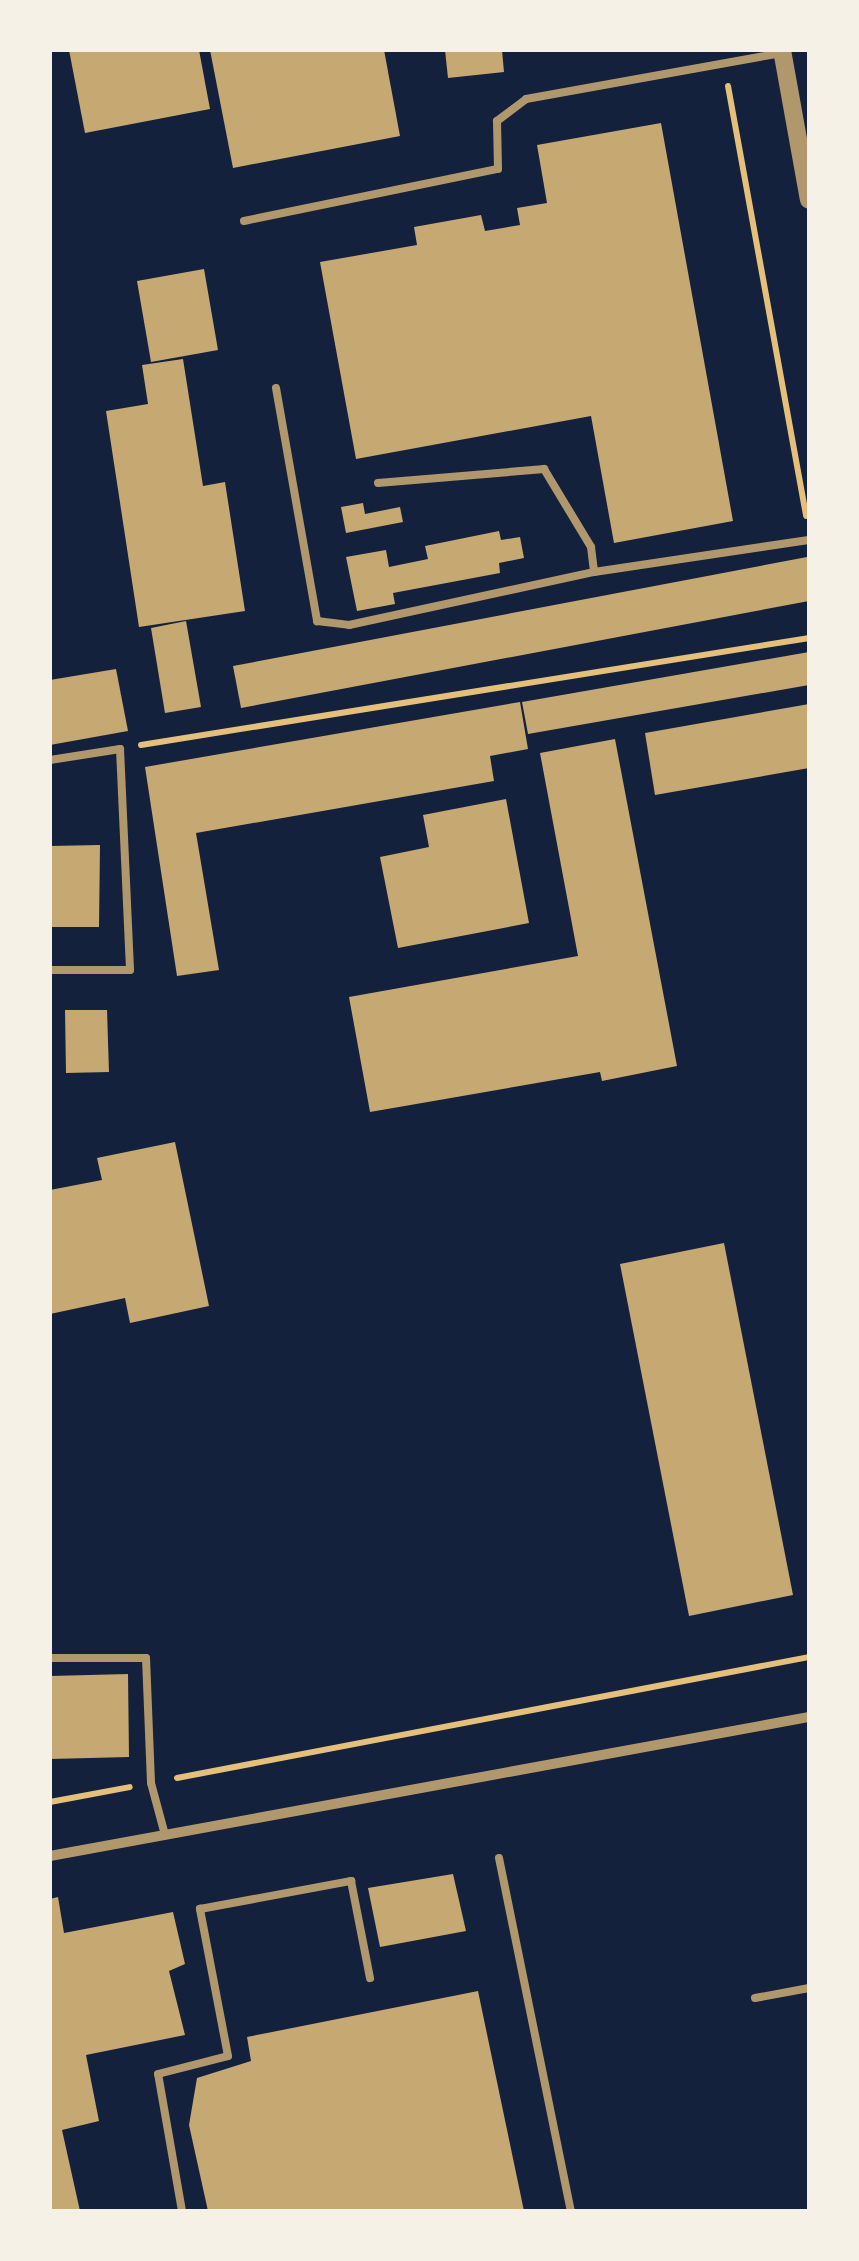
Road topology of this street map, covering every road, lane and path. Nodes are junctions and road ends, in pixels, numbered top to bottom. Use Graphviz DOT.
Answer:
graph roads {
  1 [pos="782,52"];
  2 [pos="724,64"];
  3 [pos="809,200"];
  4 [pos="244,221"];
  5 [pos="276,388"];
  6 [pos="378,484"];
  7 [pos="809,532"];
  8 [pos="809,540"];
  9 [pos="594,572"];
  10 [pos="809,638"];
  11 [pos="120,749"];
  12 [pos="50,760"];
  13 [pos="50,970"];
  14 [pos="50,1658"];
  15 [pos="809,1658"];
  16 [pos="809,1716"];
  17 [pos="151,1783"];
  18 [pos="50,1802"];
  19 [pos="165,1835"];
  20 [pos="50,1856"];
  21 [pos="499,1858"];
  22 [pos="370,1978"];
  23 [pos="809,1988"];
  24 [pos="756,1998"];
  25 [pos="182,2211"];
  26 [pos="570,2211"];
  1 -- 2 [label="lane"];
  1 -- 3 [label="street"];
  2 -- 4 [label="lane"];
  2 -- 7 [label="path"];
  5 -- 9 [label="lane"];
  6 -- 9 [label="lane"];
  8 -- 9 [label="lane"];
  10 -- 11 [label="path"];
  11 -- 12 [label="lane"];
  11 -- 13 [label="lane"];
  14 -- 17 [label="lane"];
  15 -- 17 [label="path"];
  16 -- 19 [label="street"];
  17 -- 18 [label="path"];
  17 -- 19 [label="lane"];
  19 -- 20 [label="street"];
  21 -- 26 [label="lane"];
  22 -- 25 [label="lane"];
  23 -- 24 [label="lane"];
}
